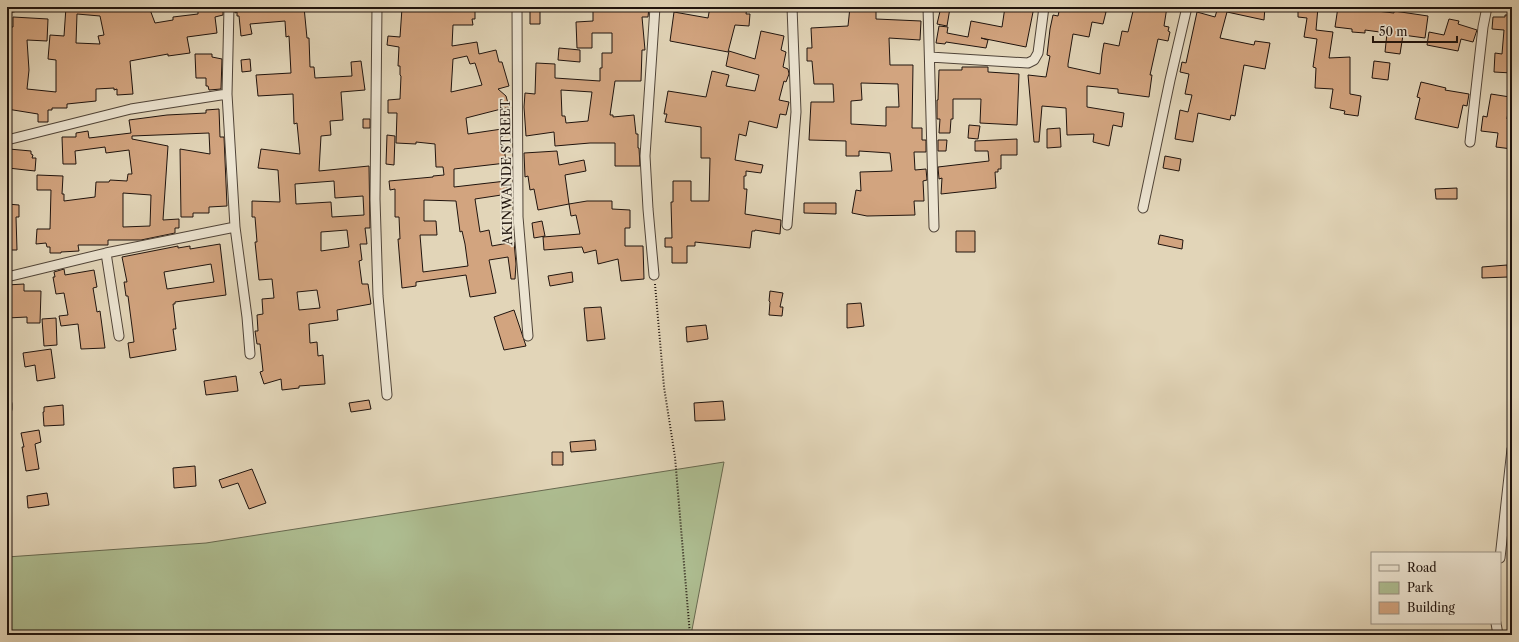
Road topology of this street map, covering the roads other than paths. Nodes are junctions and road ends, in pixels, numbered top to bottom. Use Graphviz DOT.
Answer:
graph roads {
  1 [pos="13,7"];
  2 [pos="230,7"];
  3 [pos="377,7"];
  4 [pos="517,7"];
  5 [pos="655,7"];
  6 [pos="792,7"];
  7 [pos="928,7"];
  8 [pos="1044,7"];
  9 [pos="1187,7"];
  10 [pos="1487,7"];
  11 [pos="7,8"];
  12 [pos="930,57"];
  13 [pos="227,94"];
  14 [pos="7,140"];
  15 [pos="1470,142"];
  16 [pos="1144,208"];
  17 [pos="788,225"];
  18 [pos="235,227"];
  19 [pos="934,227"];
  20 [pos="106,253"];
  21 [pos="654,275"];
  22 [pos="7,277"];
  23 [pos="119,336"];
  24 [pos="528,336"];
  25 [pos="250,354"];
  26 [pos="387,395"];
  27 [pos="7,404"];
  28 [pos="7,409"];
  29 [pos="1512,449"];
  30 [pos="1501,552"];
  31 [pos="1496,624"];
  32 [pos="1498,635"];
  1 -- 11 [label="street"];
  2 -- 13 [label="street"];
  3 -- 26 [label="street"];
  4 -- 24 [label="street, AKINWANDE STREET"];
  5 -- 21 [label="street"];
  6 -- 17 [label="street"];
  7 -- 12 [label="street"];
  8 -- 12 [label="street"];
  9 -- 16 [label="street"];
  10 -- 15 [label="street"];
  12 -- 19 [label="street"];
  13 -- 14 [label="street"];
  13 -- 18 [label="street"];
  18 -- 20 [label="street"];
  18 -- 25 [label="street"];
  20 -- 22 [label="street"];
  20 -- 23 [label="street"];
  27 -- 28 [label="street"];
  29 -- 30 [label="street"];
  31 -- 32 [label="street"];
}
